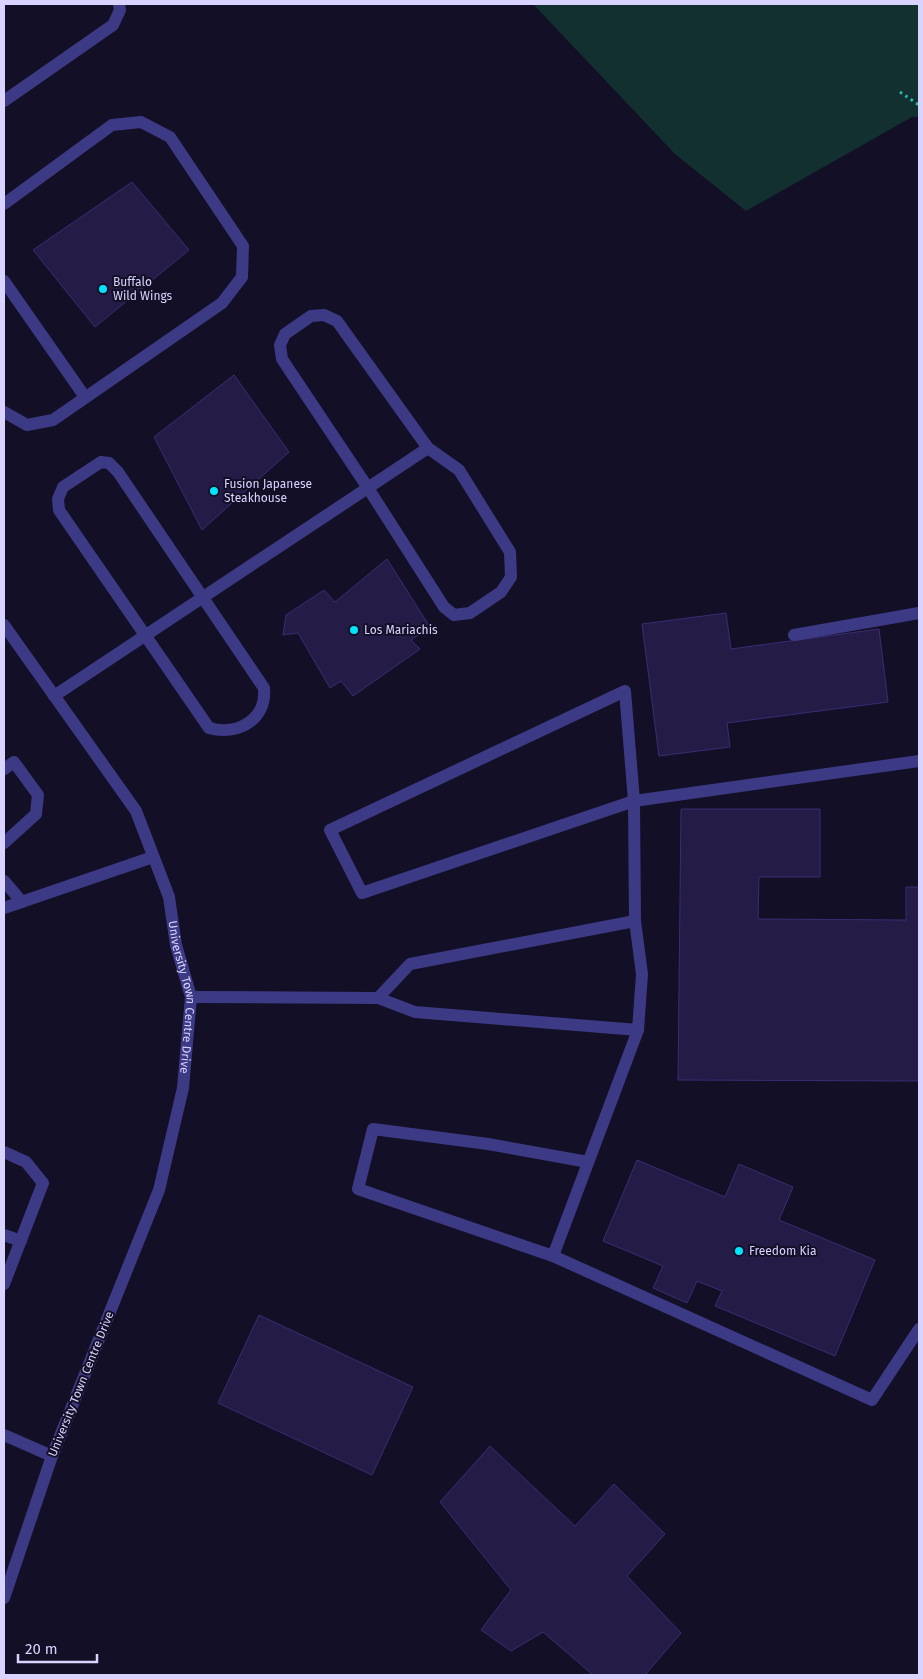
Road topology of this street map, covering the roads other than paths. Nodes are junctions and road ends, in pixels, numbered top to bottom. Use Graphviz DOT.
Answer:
graph roads {
  1 [pos="119,4"];
  2 [pos="4,101"];
  3 [pos="4,204"];
  4 [pos="4,281"];
  5 [pos="85,397"];
  6 [pos="4,412"];
  7 [pos="428,448"];
  8 [pos="368,488"];
  9 [pos="203,597"];
  10 [pos="919,613"];
  11 [pos="4,625"];
  12 [pos="145,635"];
  13 [pos="794,635"];
  14 [pos="54,696"];
  15 [pos="919,761"];
  16 [pos="4,769"];
  17 [pos="634,802"];
  18 [pos="4,843"];
  19 [pos="153,857"];
  20 [pos="4,881"];
  21 [pos="22,902"];
  22 [pos="4,908"];
  23 [pos="635,921"];
  24 [pos="191,997"];
  25 [pos="378,998"];
  26 [pos="638,1030"];
  27 [pos="4,1152"];
  28 [pos="588,1162"];
  29 [pos="4,1235"];
  30 [pos="21,1241"];
  31 [pos="553,1256"];
  32 [pos="4,1284"];
  33 [pos="919,1329"];
  34 [pos="4,1435"];
  35 [pos="52,1456"];
  36 [pos="4,1598"];
  1 -- 2 [label="street"];
  3 -- 5 [label="street"];
  4 -- 5 [label="street"];
  5 -- 6 [label="street"];
  7 -- 8 [label="street"];
  7 -- 8 [label="street"];
  7 -- 8 [label="street"];
  8 -- 9 [label="street"];
  9 -- 12 [label="street"];
  9 -- 12 [label="street"];
  9 -- 12 [label="street"];
  10 -- 13 [label="street"];
  11 -- 14 [label="street, University Town Centre Drive"];
  12 -- 14 [label="street"];
  14 -- 19 [label="street, University Town Centre Drive"];
  15 -- 17 [label="street"];
  16 -- 18 [label="street"];
  17 -- 17 [label="street"];
  17 -- 23 [label="street"];
  19 -- 21 [label="street"];
  19 -- 24 [label="street, University Town Centre Drive"];
  20 -- 21 [label="street"];
  21 -- 22 [label="street"];
  23 -- 25 [label="street"];
  23 -- 26 [label="street"];
  24 -- 25 [label="street"];
  24 -- 35 [label="street, University Town Centre Drive"];
  25 -- 26 [label="street"];
  26 -- 28 [label="street"];
  27 -- 30 [label="street"];
  28 -- 31 [label="street"];
  28 -- 31 [label="street"];
  29 -- 30 [label="street"];
  30 -- 32 [label="street"];
  31 -- 33 [label="street"];
  34 -- 35 [label="street"];
  35 -- 36 [label="street, University Town Centre Drive"];
}
